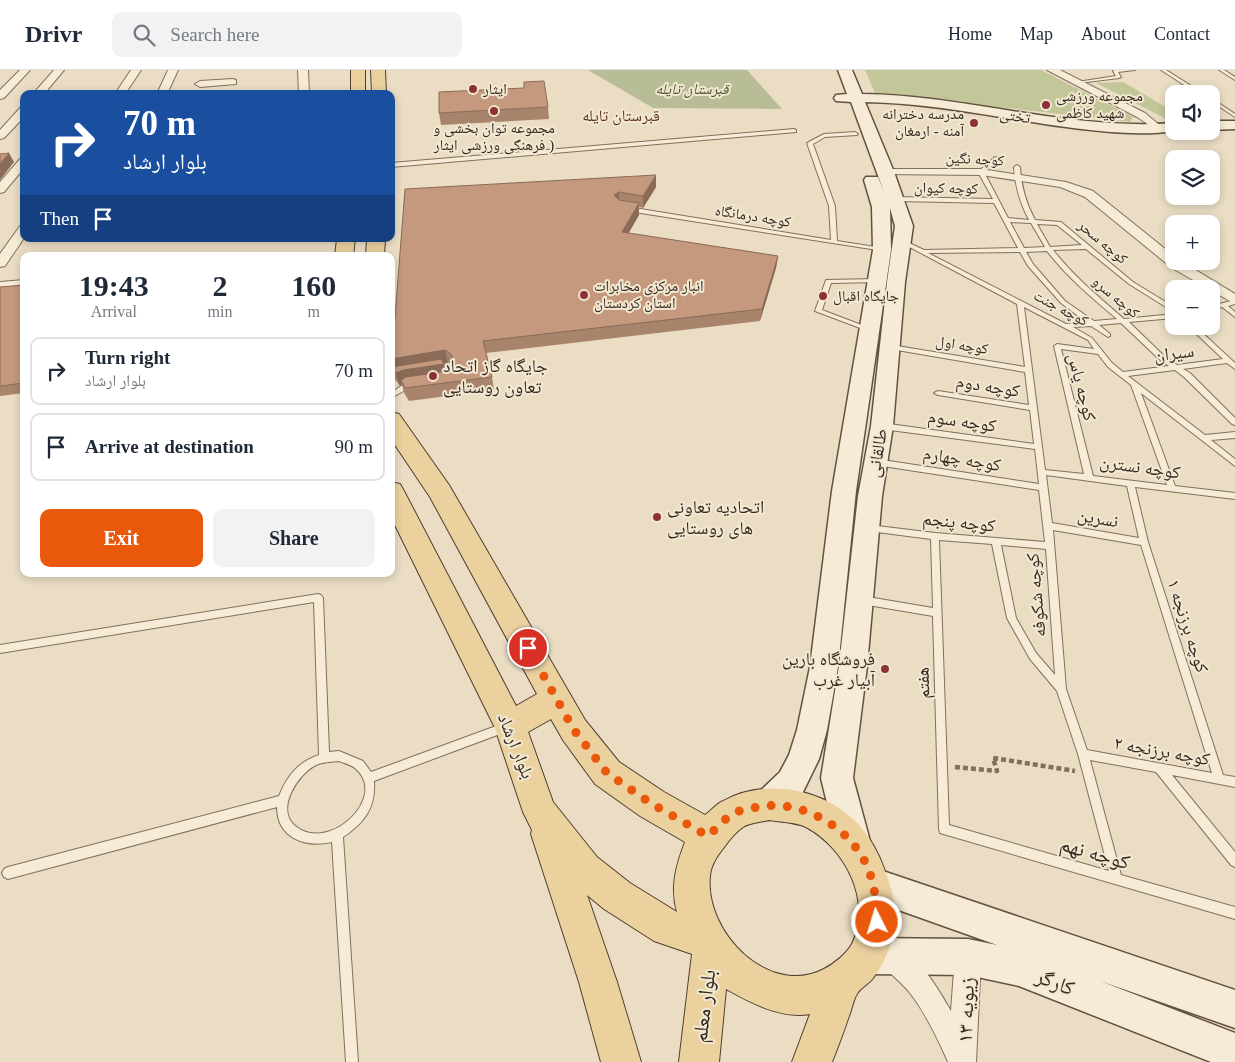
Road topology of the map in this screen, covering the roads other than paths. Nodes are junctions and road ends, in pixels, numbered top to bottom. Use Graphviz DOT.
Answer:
graph roads {
  1 [pos="25,70"];
  2 [pos="59,70"];
  3 [pos="136,70"];
  4 [pos="174,70"];
  5 [pos="235,70"];
  6 [pos="303,70"];
  7 [pos="358,70"];
  8 [pos="378,70"];
  9 [pos="829,70"];
  10 [pos="845,70"];
  11 [pos="1052,70"];
  12 [pos="1133,70"];
  13 [pos="1163,70"];
  14 [pos="1222,70"];
  15 [pos="1114,71"];
  16 [pos="1235,79"];
  17 [pos="233,82"];
  18 [pos="1080,82"];
  19 [pos="200,84"];
  20 [pos="1187,85"];
  21 [pos="42,90"];
  22 [pos="123,90"];
  23 [pos="164,90"];
  24 [pos="231,90"];
  25 [pos="304,90"];
  26 [pos="358,90"];
  27 [pos="379,90"];
  28 [pos="0,96"];
  29 [pos="849,98"];
  30 [pos="1220,106"];
  31 [pos="20,114"];
  32 [pos="1235,116"];
  33 [pos="1235,125"];
  34 [pos="1220,126"];
  35 [pos="1158,128"];
  36 [pos="1165,128"];
  37 [pos="794,131"];
  38 [pos="855,134"];
  39 [pos="0,136"];
  40 [pos="995,159"];
  41 [pos="20,160"];
  42 [pos="395,165"];
  43 [pos="886,172"];
  44 [pos="981,172"];
  45 [pos="1017,172"];
  46 [pos="0,190"];
  47 [pos="896,200"];
  48 [pos="996,201"];
  49 [pos="619,208"];
  50 [pos="1006,220"];
  51 [pos="1034,222"];
  52 [pos="20,234"];
  53 [pos="834,242"];
  54 [pos="903,247"];
  55 [pos="1085,247"];
  56 [pos="1048,248"];
  57 [pos="1023,250"];
  58 [pos="0,262"];
  59 [pos="877,281"];
  60 [pos="20,284"];
  61 [pos="0,286"];
  62 [pos="1020,302"];
  63 [pos="1231,303"];
  64 [pos="1165,304"];
  65 [pos="1235,315"];
  66 [pos="1165,317"];
  67 [pos="1123,321"];
  68 [pos="1095,324"];
  69 [pos="1066,326"];
  70 [pos="870,330"];
  71 [pos="1108,335"];
  72 [pos="1201,335"];
  73 [pos="891,347"];
  74 [pos="1100,352"];
  75 [pos="1228,361"];
  76 [pos="1235,367"];
  77 [pos="1176,368"];
  78 [pos="429,370"];
  79 [pos="1028,370"];
  80 [pos="1122,374"];
  81 [pos="444,381"];
  82 [pos="425,383"];
  83 [pos="1134,383"];
  84 [pos="395,394"];
  85 [pos="938,394"];
  86 [pos="1033,408"];
  87 [pos="1235,422"];
  88 [pos="395,426"];
  89 [pos="882,426"];
  90 [pos="1235,435"];
  91 [pos="1203,438"];
  92 [pos="1038,447"];
  93 [pos="876,462"];
  94 [pos="1235,464"];
  95 [pos="1041,472"];
  96 [pos="1088,476"];
  97 [pos="1130,482"];
  98 [pos="1043,488"];
  99 [pos="1172,488"];
  100 [pos="1235,496"];
  101 [pos="395,499"];
  102 [pos="1048,526"];
  103 [pos="866,536"];
  104 [pos="935,536"];
  105 [pos="838,537"];
  106 [pos="996,542"];
  107 [pos="1144,542"];
  108 [pos="1049,546"];
  109 [pos="860,599"];
  110 [pos="938,613"];
  111 [pos="0,650"];
  112 [pos="1061,689"];
  113 [pos="556,700"];
  114 [pos="510,726"];
  115 [pos="1083,754"];
  116 [pos="324,757"];
  117 [pos="1160,768"];
  118 [pos="370,778"];
  119 [pos="1219,779"];
  120 [pos="1235,782"];
  121 [pos="282,800"];
  122 [pos="769,804"];
  123 [pos="540,812"];
  124 [pos="944,829"];
  125 [pos="337,835"];
  126 [pos="708,836"];
  127 [pos="854,845"];
  128 [pos="1235,861"];
  129 [pos="8,873"];
  130 [pos="1117,879"];
  131 [pos="874,885"];
  132 [pos="1235,913"];
  133 [pos="708,944"];
  134 [pos="968,957"];
  135 [pos="867,965"];
  136 [pos="1235,1009"];
  137 [pos="1235,1052"];
  138 [pos="352,1062"];
  139 [pos="621,1062"];
  140 [pos="699,1062"];
  141 [pos="812,1062"];
  142 [pos="963,1062"];
  1 -- 28 [label="street"];
  2 -- 21 [label="street"];
  3 -- 22 [label="street"];
  4 -- 23 [label="street"];
  5 -- 17 [label="street"];
  6 -- 25 [label="street"];
  7 -- 26 [label="main road"];
  8 -- 27 [label="main road"];
  9 -- 29 [label="main road, طالقانی"];
  10 -- 29 [label="main road, طالقانی"];
  11 -- 18 [label="street"];
  12 -- 15 [label="lane"];
  13 -- 20 [label="lane"];
  14 -- 16 [label="lane"];
  15 -- 18 [label="lane"];
  17 -- 19 [label="street"];
  17 -- 24 [label="street"];
  18 -- 35 [label="street"];
  29 -- 35 [label="main road, تختی"];
  29 -- 38 [label="main road, طالقانی"];
  29 -- 43 [label="main road, طالقانی"];
  30 -- 32 [label="lane"];
  31 -- 39 [label="street"];
  33 -- 34 [label="main road"];
  35 -- 36 [label="main road, تختی"];
  37 -- 42 [label="lane"];
  38 -- 53 [label="lane"];
  38 -- 54 [label="main road, طالقانی"];
  40 -- 44 [label="lane"];
  41 -- 46 [label="street"];
  43 -- 44 [label="street, کوچه نگین"];
  43 -- 47 [label="main road, طالقانی"];
  44 -- 45 [label="street, کوچه نگین"];
  44 -- 48 [label="lane"];
  45 -- 51 [label="lane, کوچه سرو"];
  45 -- 63 [label="street, کوچه نگین"];
  47 -- 48 [label="lane, کوچه کیوان"];
  47 -- 54 [label="main road, طالقانی"];
  48 -- 50 [label="lane"];
  49 -- 53 [label="lane, کوچه درمانگاه"];
  50 -- 51 [label="lane, کوچه سحر"];
  50 -- 57 [label="lane"];
  51 -- 55 [label="lane, کوچه سحر"];
  51 -- 56 [label="lane, کوچه سرو"];
  52 -- 58 [label="street"];
  53 -- 54 [label="lane, کوچه درمانگاه"];
  54 -- 57 [label="lane"];
  54 -- 59 [label="main road, طالقانی"];
  54 -- 62 [label="lane, کوچه جنت"];
  54 -- 73 [label="main road, طالقانی"];
  55 -- 56 [label="lane"];
  55 -- 64 [label="lane, کوچه سحر"];
  56 -- 57 [label="lane"];
  56 -- 67 [label="lane, کوچه سرو"];
  57 -- 68 [label="lane"];
  59 -- 70 [label="main road, طالقانی"];
  59 -- 70 [label="lane"];
  60 -- 61 [label="street"];
  62 -- 69 [label="lane, کوچه جنت"];
  62 -- 79 [label="lane, کوچه شکوفه"];
  63 -- 65 [label="lane"];
  66 -- 67 [label="lane"];
  67 -- 68 [label="lane"];
  67 -- 77 [label="lane, کوچه سرو"];
  68 -- 69 [label="lane"];
  68 -- 71 [label="lane"];
  69 -- 74 [label="lane, کوچه جنت"];
  70 -- 105 [label="main road, طالقانی"];
  72 -- 75 [label="lane"];
  73 -- 79 [label="lane, کوچه اول"];
  73 -- 89 [label="main road, طالقانی"];
  74 -- 80 [label="lane, کوچه جنت"];
  74 -- 96 [label="lane, کوچه یاس"];
  75 -- 76 [label="lane"];
  75 -- 77 [label="lane, سیران"];
  77 -- 80 [label="lane, سیران"];
  77 -- 87 [label="lane, کوچه سرو"];
  78 -- 81 [label="lane"];
  79 -- 86 [label="lane, کوچه شکوفه"];
  80 -- 83 [label="lane, کوچه جنت"];
  82 -- 84 [label="lane"];
  83 -- 91 [label="lane, کوچه جنت"];
  83 -- 99 [label="lane"];
  85 -- 86 [label="lane, کوچه دوم"];
  86 -- 92 [label="lane, کوچه شکوفه"];
  88 -- 113 [label="main road"];
  89 -- 92 [label="lane, کوچه سوم"];
  89 -- 93 [label="main road, طالقانی"];
  90 -- 91 [label="lane"];
  91 -- 94 [label="lane, کوچه جنت"];
  92 -- 95 [label="lane, کوچه شکوفه"];
  93 -- 98 [label="lane, کوچه چهارم"];
  93 -- 103 [label="main road, طالقانی"];
  95 -- 96 [label="lane, کوچه نسترن"];
  95 -- 98 [label="lane, کوچه شکوفه"];
  96 -- 97 [label="lane, کوچه نسترن"];
  97 -- 99 [label="lane, کوچه نسترن"];
  97 -- 107 [label="lane, کوچه برزنجه ۱"];
  98 -- 102 [label="lane, کوچه شکوفه"];
  99 -- 100 [label="lane, کوچه نسترن"];
  101 -- 114 [label="main road, بلوار ارشاد"];
  102 -- 107 [label="lane, نسرین"];
  102 -- 108 [label="lane, کوچه شکوفه"];
  103 -- 104 [label="lane, کوچه پنجم"];
  103 -- 105 [label="main road"];
  103 -- 109 [label="main road, طالقانی"];
  104 -- 106 [label="lane, کوچه پنجم"];
  104 -- 110 [label="lane, هفتم"];
  105 -- 122 [label="main road, طالقانی"];
  106 -- 108 [label="lane, کوچه پنجم"];
  106 -- 112 [label="lane"];
  107 -- 119 [label="lane, کوچه برزنجه ۱"];
  108 -- 112 [label="lane, کوچه شکوفه"];
  109 -- 110 [label="lane"];
  109 -- 127 [label="main road, طالقانی"];
  110 -- 124 [label="lane, هفتم"];
  111 -- 116 [label="lane"];
  112 -- 115 [label="lane, کوچه شکوفه"];
  113 -- 114 [label="main road"];
  113 -- 126 [label="main road"];
  114 -- 118 [label="lane"];
  114 -- 123 [label="main road, بلوار ارشاد"];
  115 -- 117 [label="lane, کوچه برزنجه ۲"];
  115 -- 130 [label="lane, کوچه شکوفه"];
  116 -- 118 [label="lane"];
  116 -- 121 [label="lane"];
  117 -- 119 [label="lane, کوچه برزنجه ۲"];
  117 -- 128 [label="lane"];
  118 -- 125 [label="lane"];
  119 -- 120 [label="lane, کوچه برزنجه ۲"];
  121 -- 125 [label="lane"];
  121 -- 129 [label="lane"];
  122 -- 126 [label="main road"];
  122 -- 127 [label="main road"];
  123 -- 133 [label="main road, بلوار ارشاد"];
  123 -- 139 [label="main road"];
  124 -- 130 [label="lane, کوچه نهم"];
  125 -- 138 [label="lane"];
  126 -- 133 [label="main road"];
  127 -- 131 [label="main road"];
  130 -- 132 [label="lane, کوچه نهم"];
  131 -- 135 [label="main road"];
  131 -- 136 [label="main road, کارگر"];
  133 -- 135 [label="main road"];
  133 -- 140 [label="main road, بلوار معلم"];
  134 -- 135 [label="main road, کارگر"];
  134 -- 137 [label="main road, کارگر"];
  134 -- 142 [label="street, زیویه ۱۳"];
  135 -- 141 [label="main road"];
  135 -- 142 [label="street"];
}
